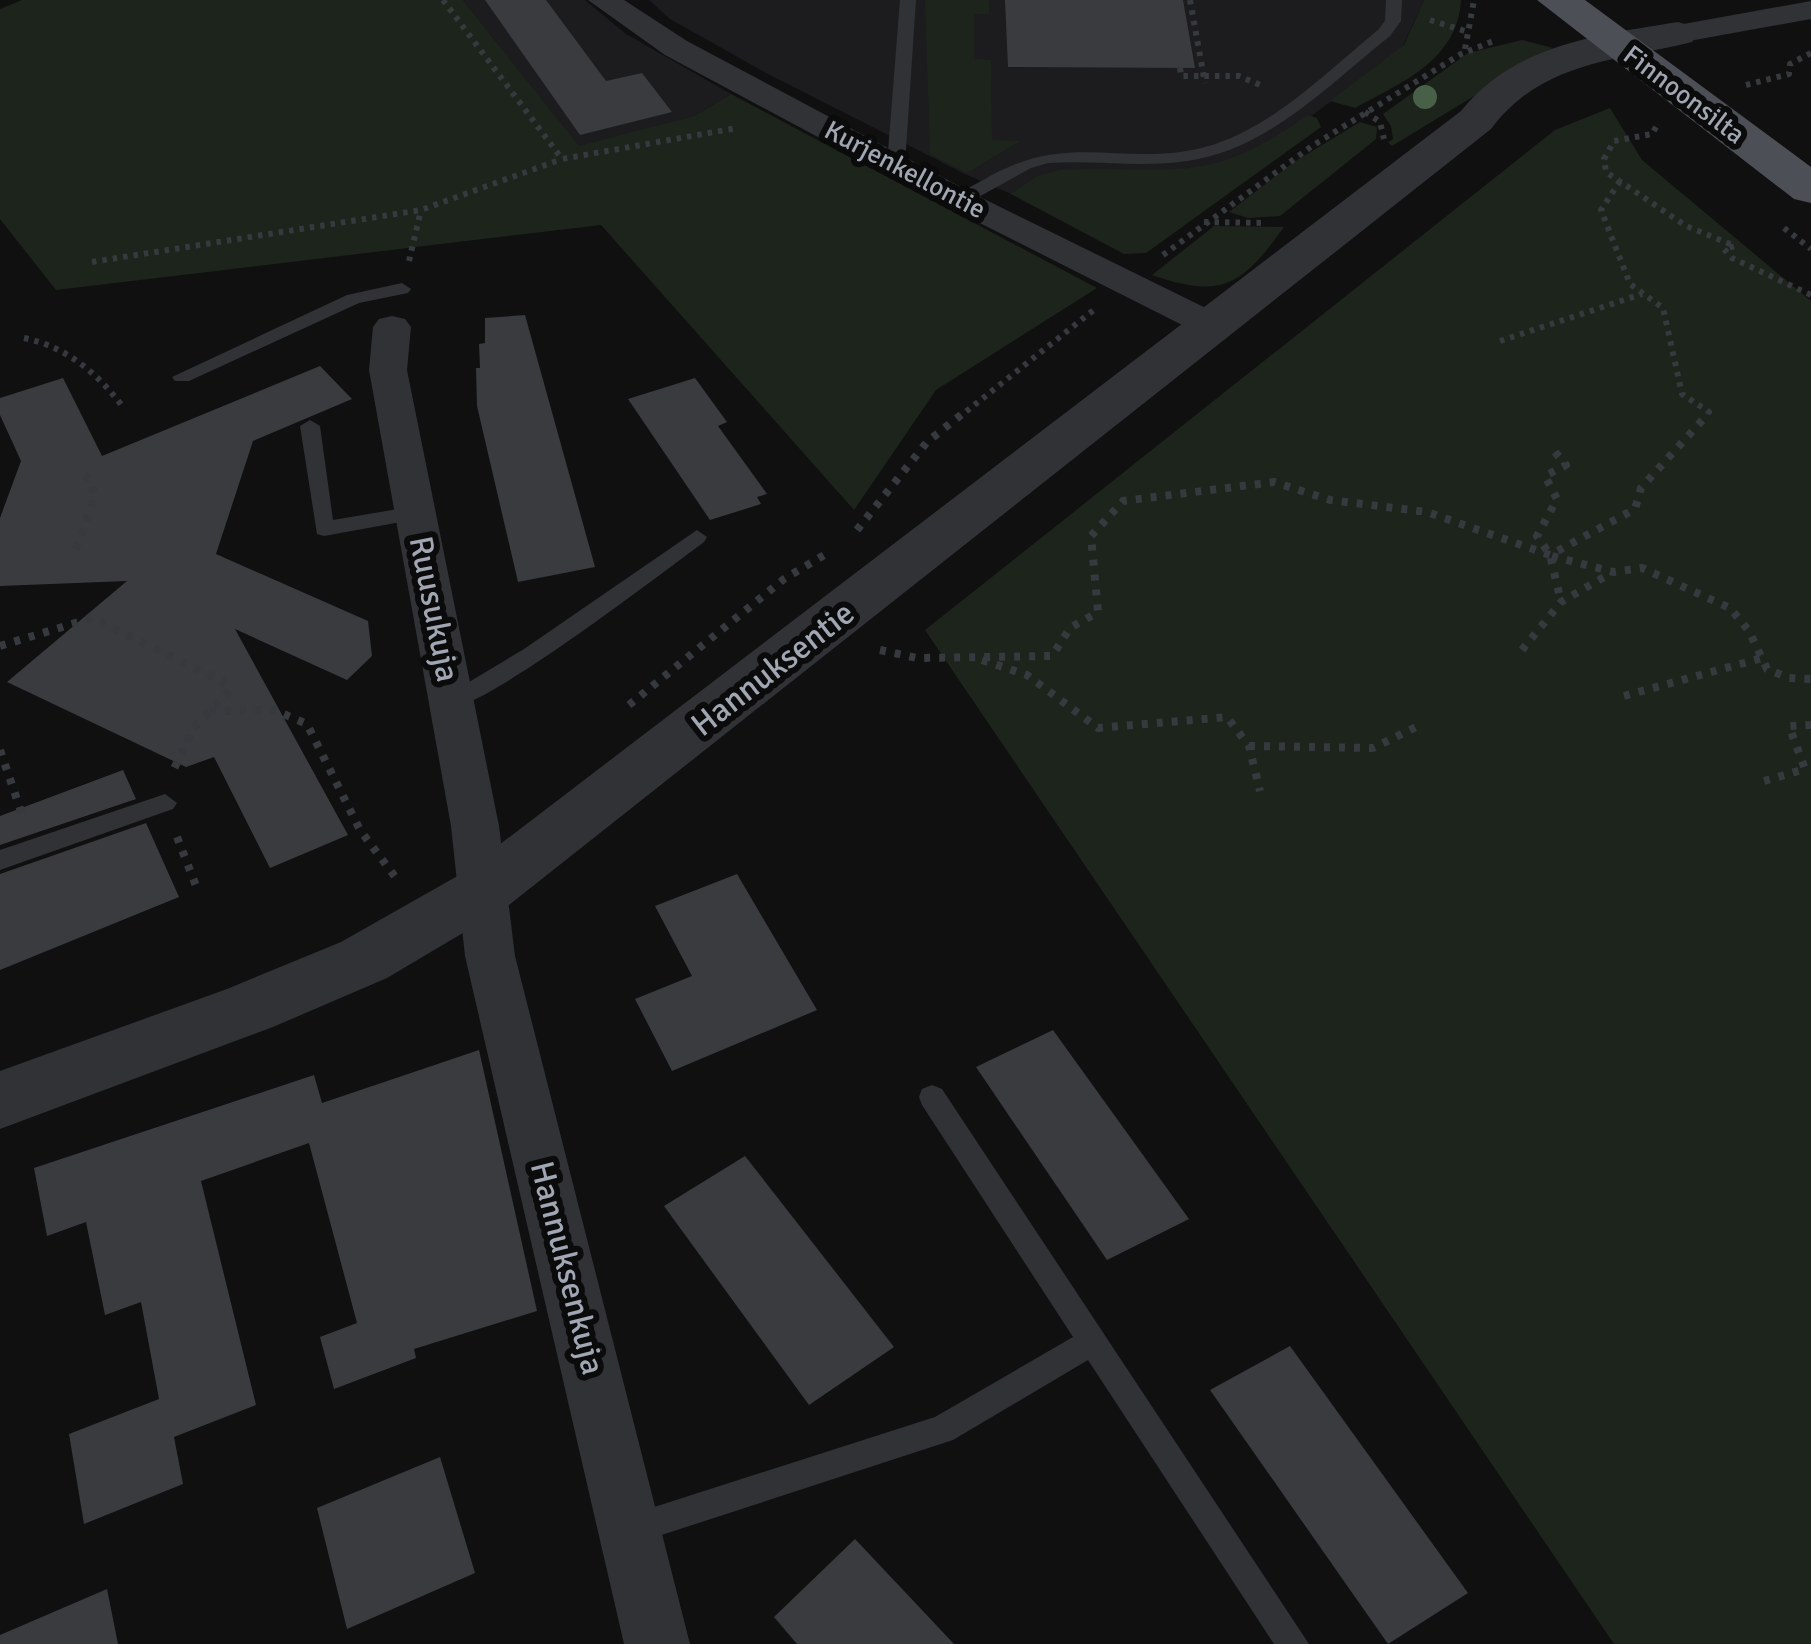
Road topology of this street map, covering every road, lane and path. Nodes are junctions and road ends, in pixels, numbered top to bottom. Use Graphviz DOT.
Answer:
graph roads {
  1 [pos="443,0"];
  2 [pos="603,0"];
  3 [pos="908,0"];
  4 [pos="1190,0"];
  5 [pos="1394,0"];
  6 [pos="1474,0"];
  7 [pos="1558,0"];
  8 [pos="1634,0"];
  9 [pos="1811,10"];
  10 [pos="1811,38"];
  11 [pos="1499,40"];
  12 [pos="1465,49"];
  13 [pos="1677,56"];
  14 [pos="1205,83"];
  15 [pos="758,124"];
  16 [pos="1652,134"];
  17 [pos="562,159"];
  18 [pos="896,164"];
  19 [pos="1620,181"];
  20 [pos="1811,189"];
  21 [pos="960,200"];
  22 [pos="92,262"];
  23 [pos="1128,284"];
  24 [pos="1643,294"];
  25 [pos="1811,296"];
  26 [pos="397,308"];
  27 [pos="1215,327"];
  28 [pos="24,338"];
  29 [pos="1500,341"];
  30 [pos="182,377"];
  31 [pos="123,407"];
  32 [pos="310,426"];
  33 [pos="1555,452"];
  34 [pos="77,472"];
  35 [pos="416,513"];
  36 [pos="697,537"];
  37 [pos="76,549"];
  38 [pos="1550,555"];
  39 [pos="1612,572"];
  40 [pos="1561,602"];
  41 [pos="0,646"];
  42 [pos="1522,650"];
  43 [pos="873,652"];
  44 [pos="975,657"];
  45 [pos="1762,658"];
  46 [pos="1811,679"];
  47 [pos="1624,696"];
  48 [pos="452,703"];
  49 [pos="210,711"];
  50 [pos="619,719"];
  51 [pos="1811,725"];
  52 [pos="1415,727"];
  53 [pos="1249,746"];
  54 [pos="0,750"];
  55 [pos="1764,782"];
  56 [pos="1260,791"];
  57 [pos="165,803"];
  58 [pos="475,826"];
  59 [pos="33,848"];
  60 [pos="0,860"];
  61 [pos="400,883"];
  62 [pos="198,891"];
  63 [pos="483,891"];
  64 [pos="387,895"];
  65 [pos="932,1097"];
  66 [pos="0,1100"];
  67 [pos="1093,1342"];
  68 [pos="631,1529"];
  69 [pos="657,1644"];
  70 [pos="1293,1644"];
  1 -- 17 [label="path"];
  2 -- 18 [label="street, Kurjenkellontie"];
  3 -- 18 [label="lane"];
  4 -- 14 [label="path"];
  5 -- 21 [label="lane"];
  6 -- 12 [label="path"];
  7 -- 13 [label="main road, Finnoonsilta"];
  8 -- 13 [label="main road, Finnoonsilta"];
  9 -- 13 [label="street"];
  10 -- 13 [label="street"];
  11 -- 12 [label="path"];
  12 -- 23 [label="path"];
  13 -- 20 [label="main road, Finnoonsilta"];
  13 -- 27 [label="street, Hannuksentie"];
  15 -- 17 [label="path"];
  16 -- 19 [label="path"];
  17 -- 22 [label="path"];
  18 -- 21 [label="street, Kurjenkellontie"];
  19 -- 24 [label="path"];
  19 -- 25 [label="path"];
  21 -- 23 [label="street, Kurjenkellontie"];
  23 -- 27 [label="street, Kurjenkellontie"];
  23 -- 50 [label="path"];
  24 -- 29 [label="path"];
  24 -- 38 [label="path"];
  26 -- 30 [label="lane"];
  26 -- 35 [label="street, Ruusukuja"];
  27 -- 63 [label="street, Hannuksentie"];
  28 -- 31 [label="path"];
  32 -- 35 [label="lane"];
  33 -- 38 [label="path"];
  34 -- 37 [label="path"];
  35 -- 48 [label="street, Ruusukuja"];
  36 -- 48 [label="lane"];
  38 -- 39 [label="path"];
  38 -- 40 [label="path"];
  38 -- 44 [label="path"];
  39 -- 40 [label="path"];
  39 -- 45 [label="path"];
  40 -- 42 [label="path"];
  41 -- 49 [label="path"];
  43 -- 44 [label="path"];
  44 -- 53 [label="path"];
  45 -- 46 [label="path"];
  45 -- 47 [label="path"];
  48 -- 58 [label="street, Ruusukuja"];
  49 -- 57 [label="path"];
  49 -- 61 [label="path"];
  51 -- 55 [label="path"];
  52 -- 53 [label="path"];
  53 -- 56 [label="path"];
  54 -- 59 [label="path"];
  57 -- 59 [label="lane"];
  57 -- 62 [label="path"];
  58 -- 61 [label="path"];
  58 -- 63 [label="street, Ruusukuja"];
  59 -- 60 [label="lane"];
  61 -- 64 [label="path"];
  63 -- 66 [label="street, Hannuksentie"];
  63 -- 68 [label="street, Hannuksenkuja"];
  65 -- 67 [label="lane"];
  67 -- 68 [label="lane"];
  67 -- 70 [label="lane"];
  68 -- 69 [label="street, Hannuksenkuja"];
}
